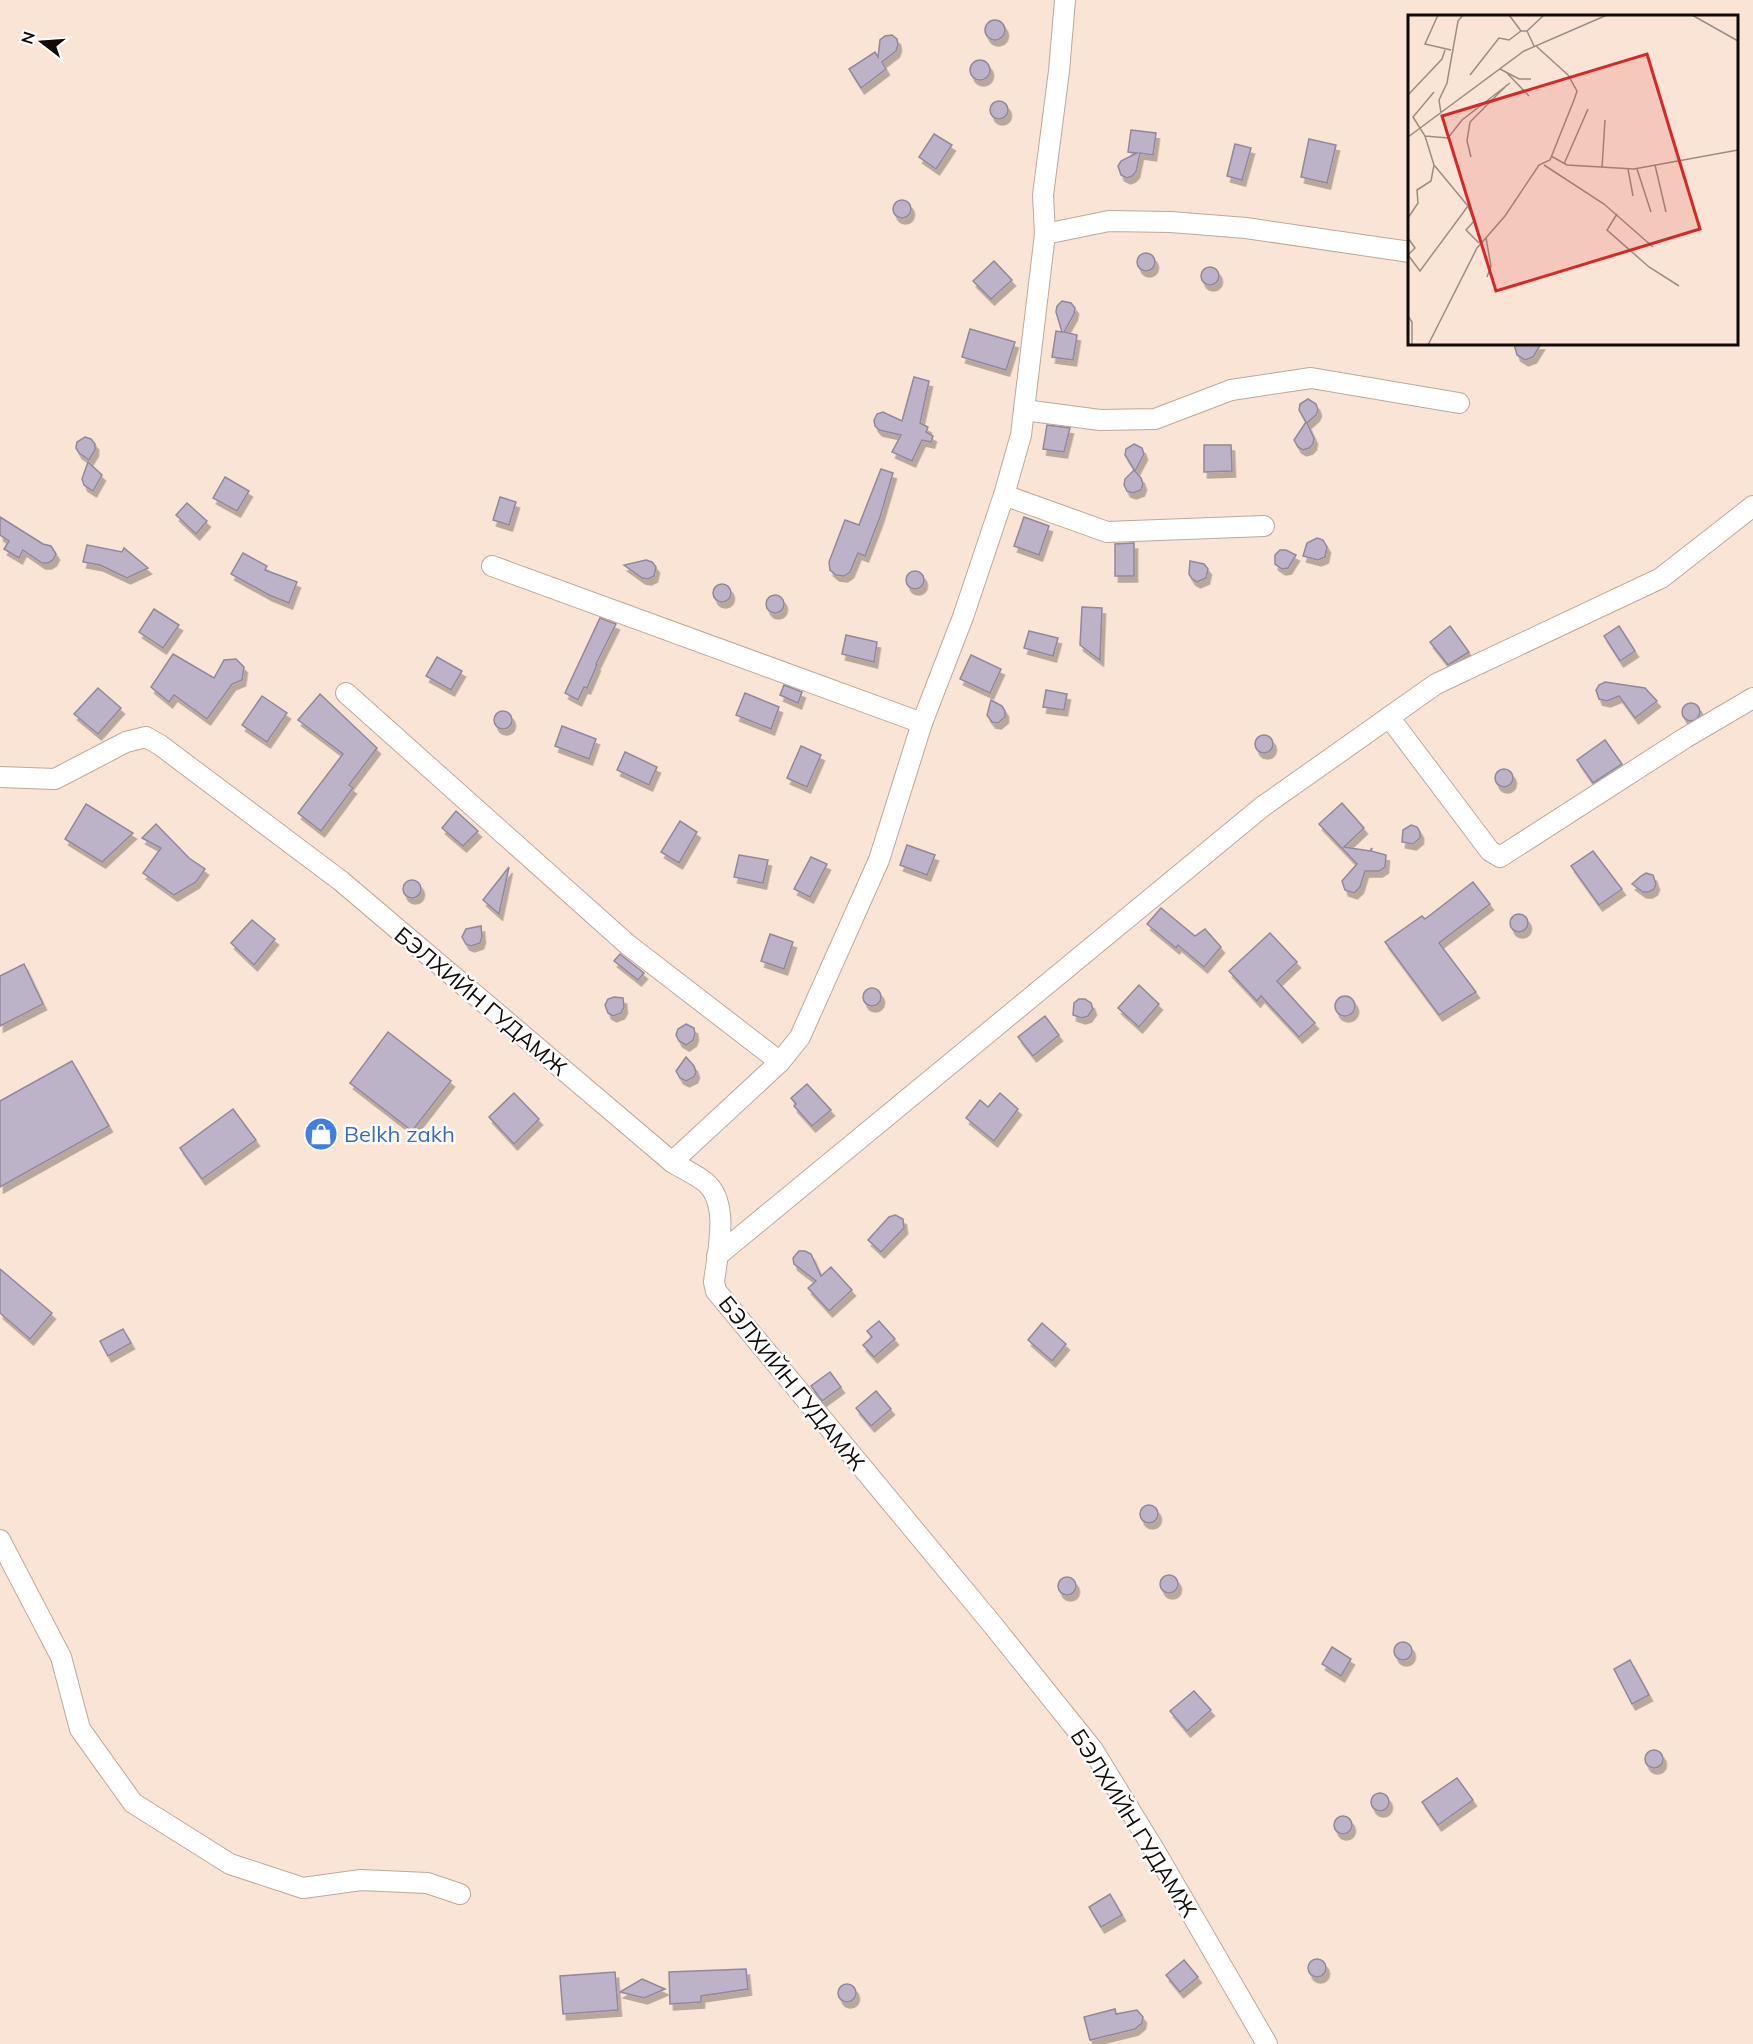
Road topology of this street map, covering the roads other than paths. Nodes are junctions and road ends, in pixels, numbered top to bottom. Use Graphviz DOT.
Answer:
graph roads {
  1 [pos="1065,0"];
  2 [pos="1045,234"];
  3 [pos="1408,252"];
  4 [pos="1459,403"];
  5 [pos="1024,410"];
  6 [pos="1004,495"];
  7 [pos="1753,506"];
  8 [pos="1264,526"];
  9 [pos="492,566"];
  10 [pos="346,693"];
  11 [pos="1753,698"];
  12 [pos="1389,717"];
  13 [pos="921,723"];
  14 [pos="0,777"];
  15 [pos="780,1062"];
  16 [pos="672,1162"];
  17 [pos="717,1256"];
  18 [pos="0,1540"];
  19 [pos="460,1894"];
  20 [pos="1267,2044"];
  1 -- 2 [label="street"];
  2 -- 3 [label="street"];
  2 -- 5 [label="street"];
  4 -- 5 [label="street"];
  5 -- 6 [label="street"];
  6 -- 8 [label="street"];
  6 -- 13 [label="street"];
  7 -- 12 [label="street"];
  9 -- 13 [label="street"];
  10 -- 15 [label="street"];
  11 -- 12 [label="street"];
  12 -- 17 [label="street"];
  13 -- 15 [label="street"];
  14 -- 16 [label="street, БЭЛХИЙН ГУДАМЖ"];
  15 -- 16 [label="street"];
  16 -- 17 [label="street, БЭЛХИЙН ГУДАМЖ"];
  17 -- 20 [label="street, БЭЛХИЙН ГУДАМЖ"];
  18 -- 19 [label="street"];
}
